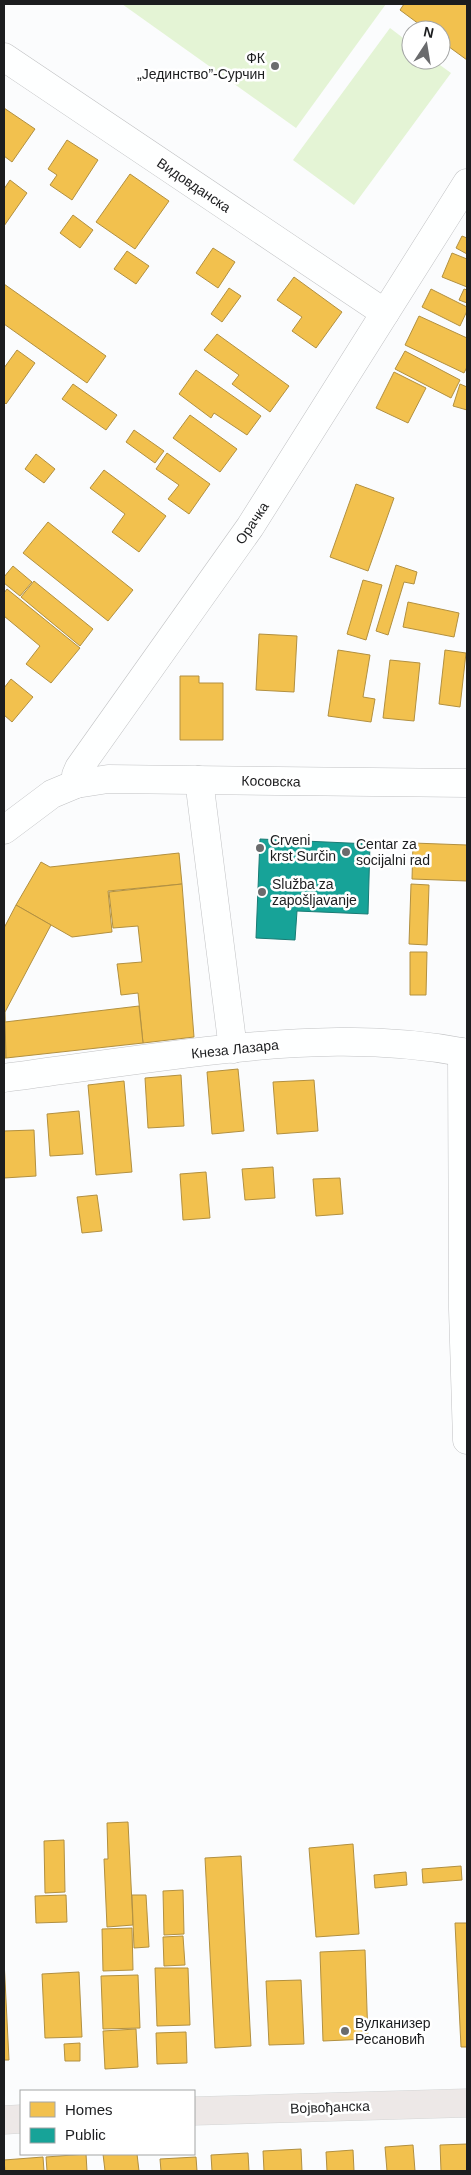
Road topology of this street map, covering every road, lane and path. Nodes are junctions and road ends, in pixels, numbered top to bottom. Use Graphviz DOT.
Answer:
graph roads {
  1 [pos="4,57"];
  2 [pos="467,183"];
  3 [pos="385,313"];
  4 [pos="199,780"];
  5 [pos="467,783"];
  6 [pos="76,784"];
  7 [pos="4,830"];
  8 [pos="233,1048"];
  9 [pos="465,1053"];
  10 [pos="4,1078"];
  11 [pos="467,1440"];
  12 [pos="467,2102"];
  13 [pos="195,2111"];
  14 [pos="4,2120"];
  15 [pos="20,2120"];
  1 -- 3 [label="street, Видовданска"];
  2 -- 3 [label="street, Орачка"];
  3 -- 6 [label="street, Орачка"];
  4 -- 5 [label="street, Косовска"];
  4 -- 6 [label="street, Косовска"];
  4 -- 8 [label="street"];
  6 -- 7 [label="street"];
  8 -- 9 [label="street, Кнеза Лазара"];
  8 -- 10 [label="street, Кнеза Лазара"];
  9 -- 11 [label="street"];
  12 -- 13 [label="main road, Војвођанска"];
  14 -- 15 [label="main road"];
}
